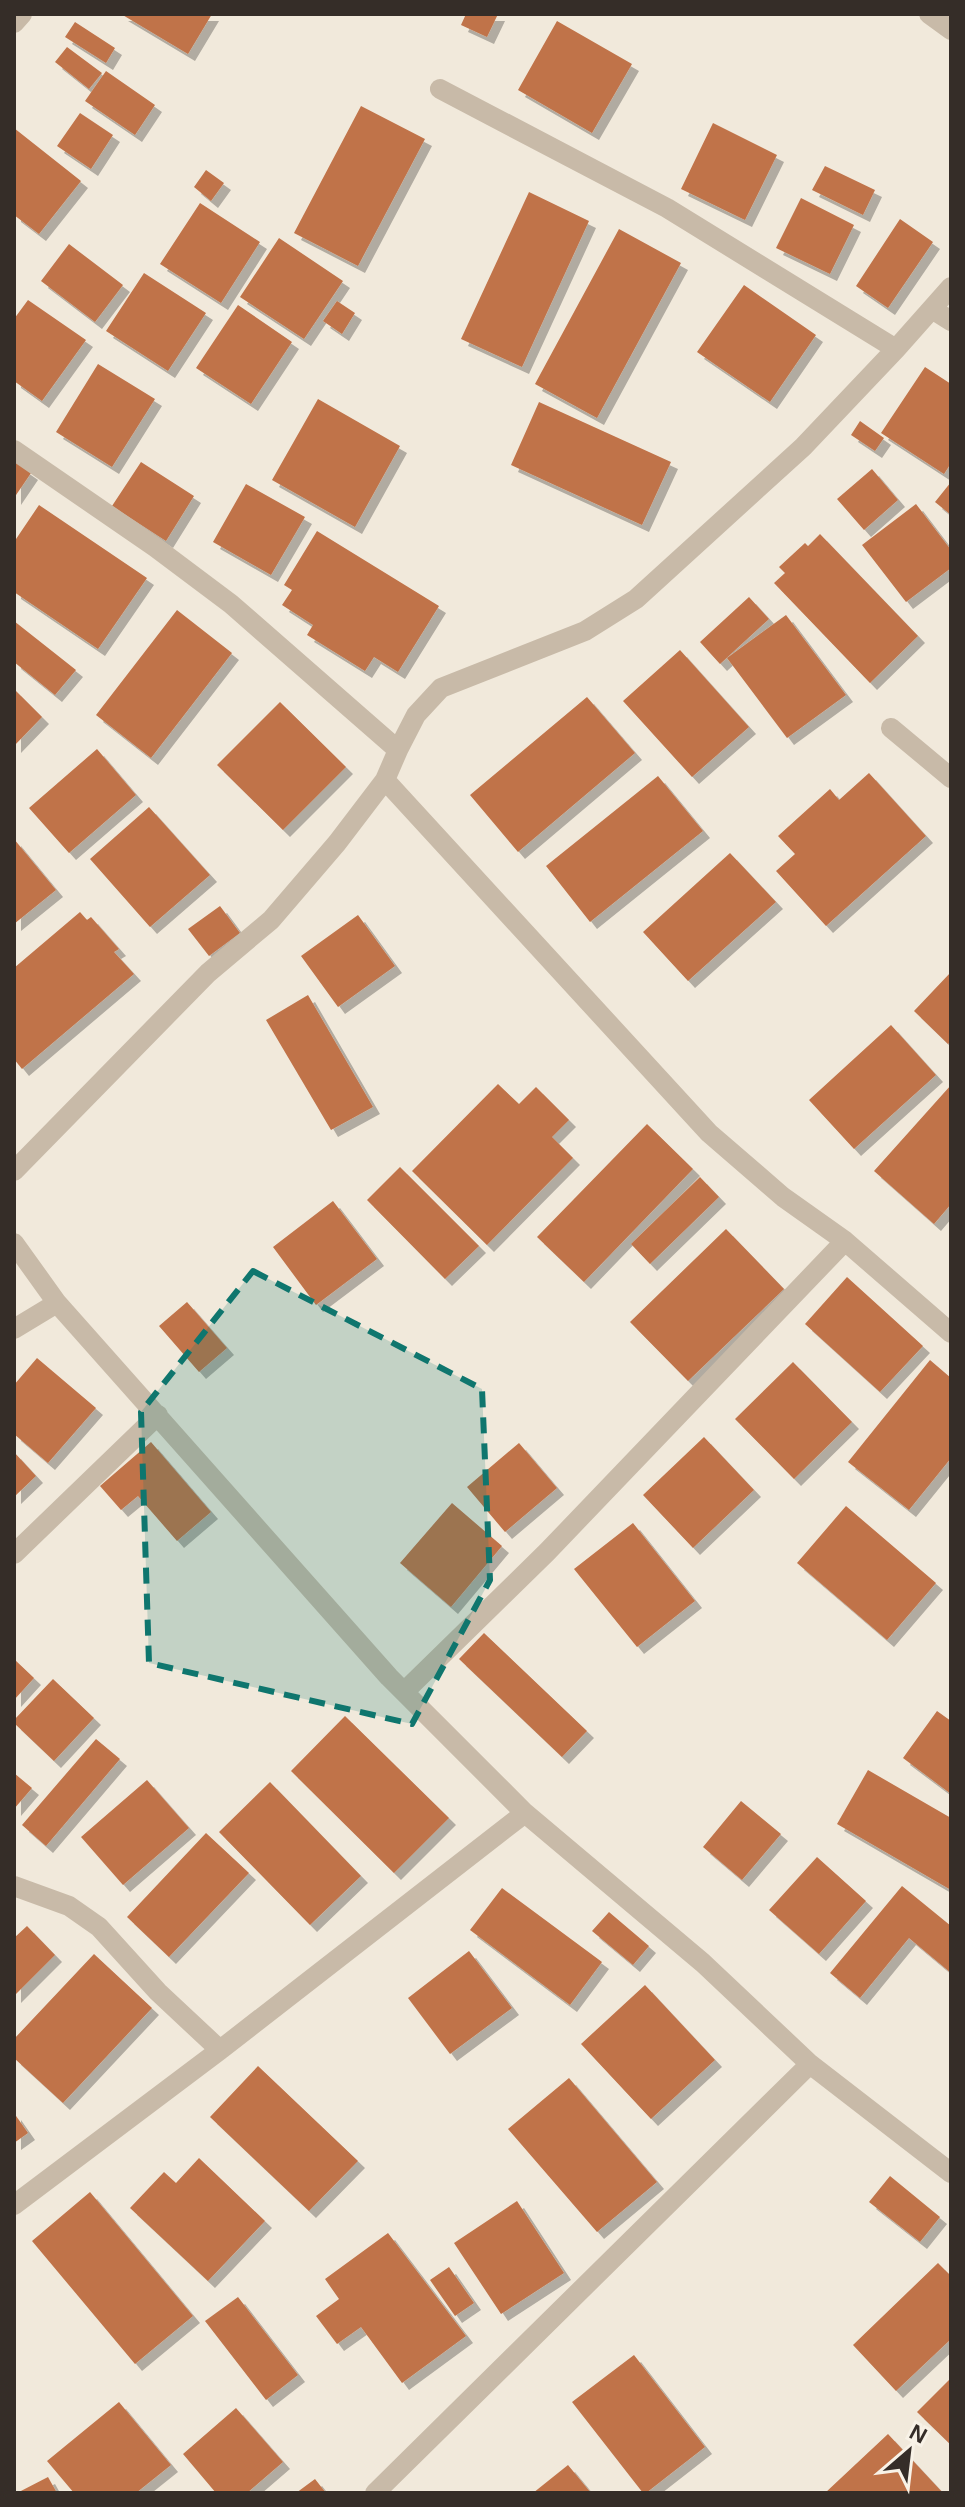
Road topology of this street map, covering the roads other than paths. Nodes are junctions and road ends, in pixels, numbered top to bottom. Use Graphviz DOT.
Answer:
graph roads {
  1 [pos="22,14"];
  2 [pos="929,14"];
  3 [pos="14,23"];
  4 [pos="951,30"];
  5 [pos="440,89"];
  6 [pos="951,287"];
  7 [pos="932,309"];
  8 [pos="951,321"];
  9 [pos="896,349"];
  10 [pos="14,450"];
  11 [pos="891,728"];
  12 [pos="398,750"];
  13 [pos="951,778"];
  14 [pos="385,780"];
  15 [pos="14,1171"];
  16 [pos="845,1241"];
  17 [pos="14,1243"];
  18 [pos="57,1303"];
  19 [pos="14,1329"];
  20 [pos="951,1333"];
  21 [pos="158,1415"];
  22 [pos="14,1554"];
  23 [pos="404,1692"];
  24 [pos="525,1813"];
  25 [pos="14,1886"];
  26 [pos="220,2050"];
  27 [pos="810,2064"];
  28 [pos="951,2173"];
  29 [pos="14,2205"];
  30 [pos="375,2493"];
  1 -- 3 [label="street"];
  2 -- 4 [label="street"];
  5 -- 9 [label="street"];
  6 -- 7 [label="street"];
  7 -- 8 [label="street"];
  7 -- 9 [label="street"];
  9 -- 12 [label="street"];
  10 -- 12 [label="street"];
  11 -- 13 [label="street"];
  12 -- 14 [label="street"];
  14 -- 15 [label="street"];
  14 -- 16 [label="street"];
  16 -- 20 [label="street"];
  16 -- 23 [label="street"];
  17 -- 18 [label="street"];
  18 -- 19 [label="street"];
  18 -- 21 [label="street"];
  21 -- 22 [label="street"];
  21 -- 23 [label="street"];
  23 -- 24 [label="street"];
  24 -- 26 [label="street"];
  24 -- 27 [label="street"];
  25 -- 26 [label="street"];
  26 -- 29 [label="street"];
  27 -- 28 [label="street"];
  27 -- 30 [label="street"];
}
